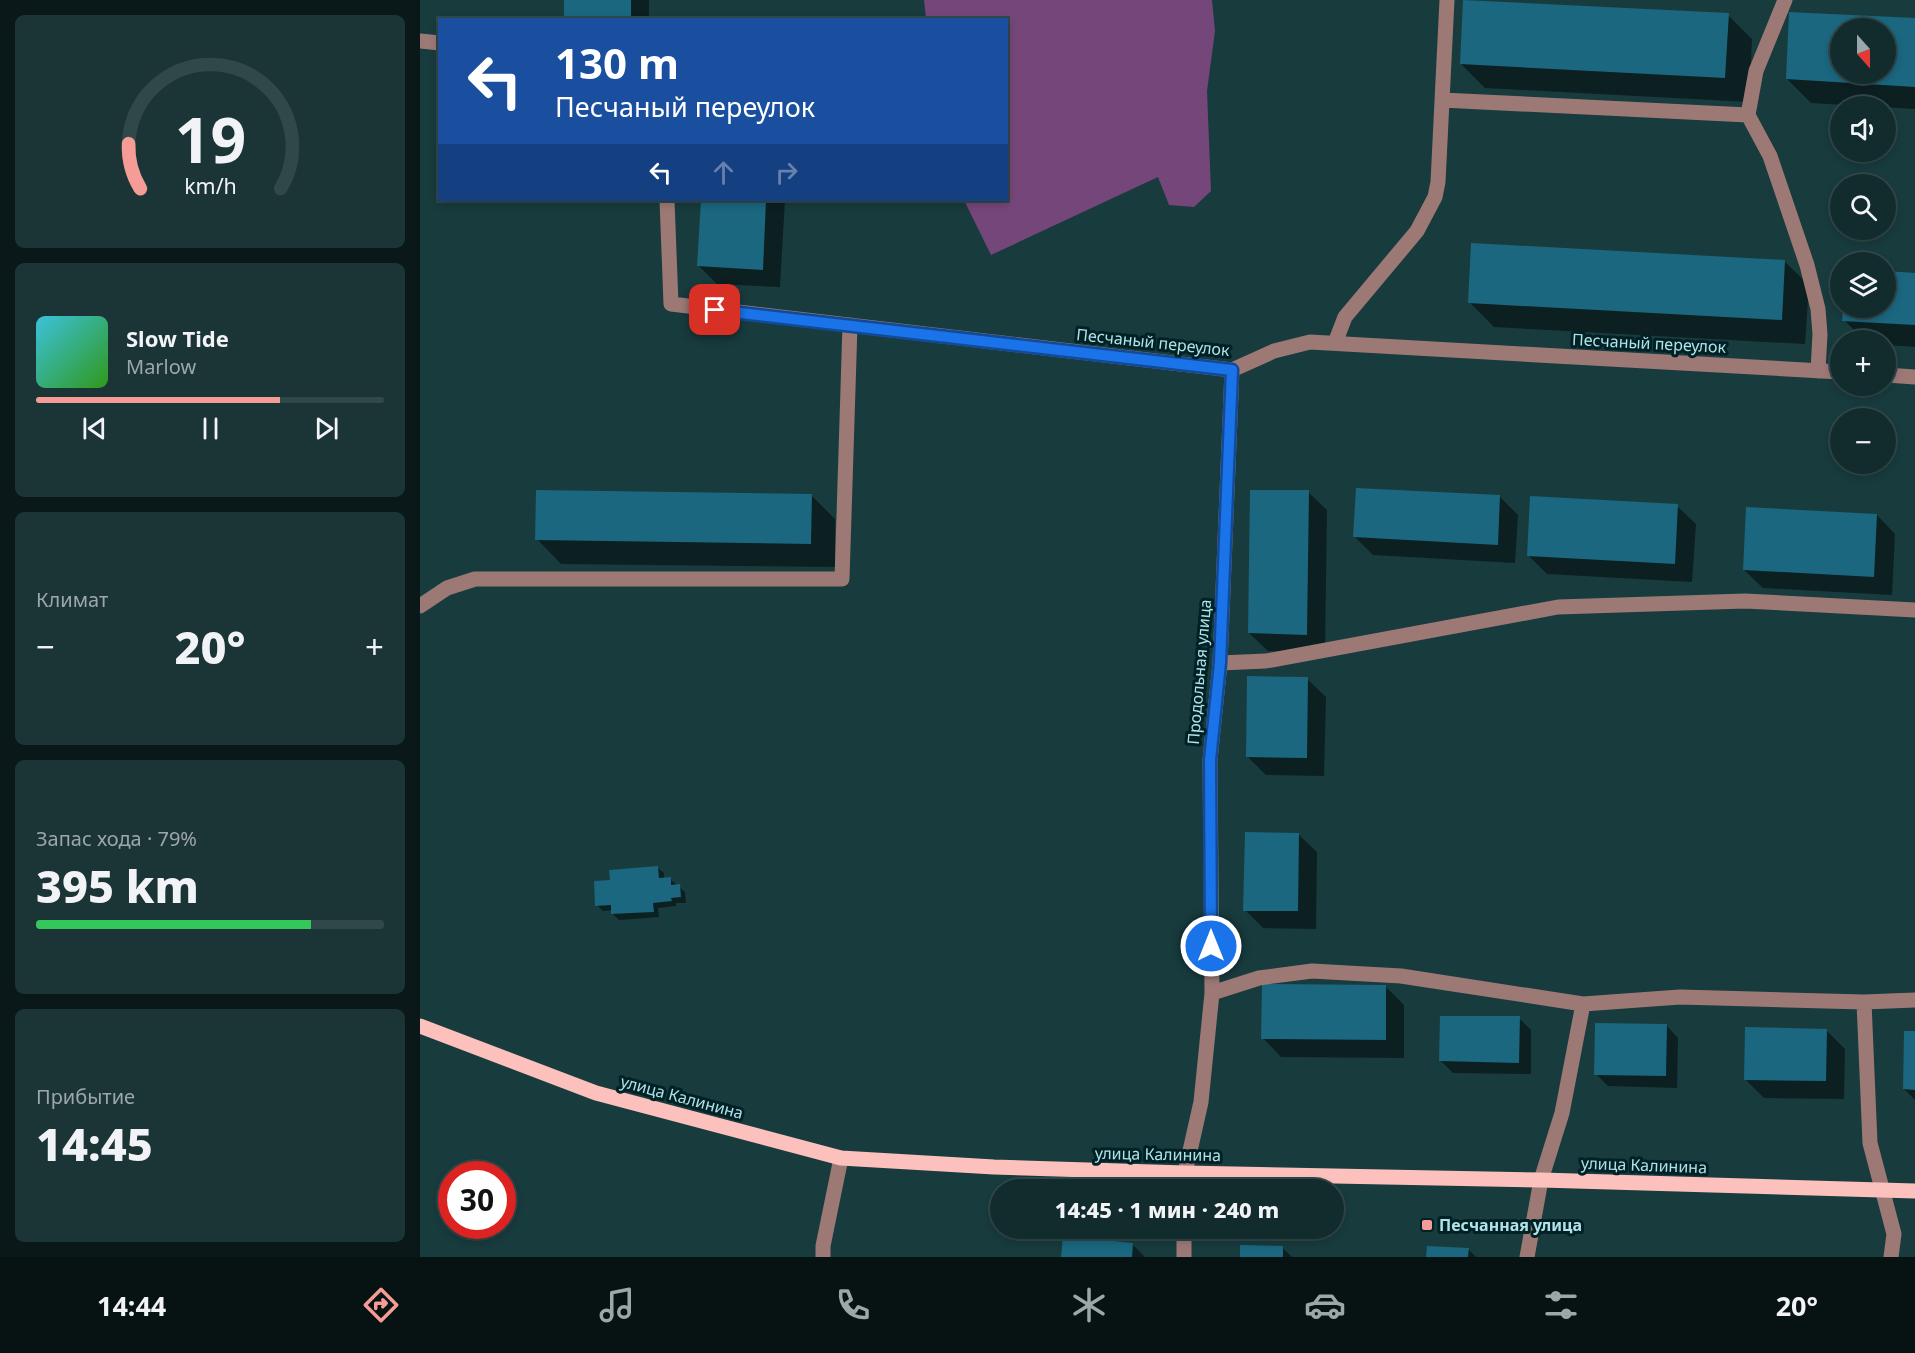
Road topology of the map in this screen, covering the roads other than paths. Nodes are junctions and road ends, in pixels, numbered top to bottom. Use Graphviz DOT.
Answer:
graph roads {
  1 [pos="1448,0"];
  2 [pos="1785,0"];
  3 [pos="420,41"];
  4 [pos="438,43"];
  5 [pos="1442,100"];
  6 [pos="1748,114"];
  7 [pos="668,201"];
  8 [pos="850,325"];
  9 [pos="1335,343"];
  10 [pos="1232,370"];
  11 [pos="1818,371"];
  12 [pos="1830,372"];
  13 [pos="1896,376"];
  14 [pos="1915,377"];
  15 [pos="420,606"];
  16 [pos="1915,610"];
  17 [pos="1220,663"];
  18 [pos="1212,993"];
  19 [pos="1915,1000"];
  20 [pos="1864,1002"];
  21 [pos="1583,1004"];
  22 [pos="420,1026"];
  23 [pos="841,1158"];
  24 [pos="1185,1173"];
  25 [pos="1185,1179"];
  26 [pos="1541,1180"];
  27 [pos="1882,1191"];
  28 [pos="1915,1191"];
  29 [pos="1184,1239"];
  30 [pos="823,1257"];
  31 [pos="1184,1257"];
  32 [pos="1527,1257"];
  33 [pos="1891,1257"];
  1 -- 5 [label="street"];
  2 -- 6 [label="street"];
  3 -- 4 [label="street"];
  5 -- 6 [label="street"];
  5 -- 9 [label="street"];
  6 -- 11 [label="street"];
  7 -- 8 [label="street, Песчаный переулок"];
  8 -- 10 [label="street, Песчаный переулок"];
  8 -- 15 [label="street"];
  9 -- 10 [label="street, Песчаный переулок"];
  9 -- 11 [label="street, Песчаный переулок"];
  10 -- 17 [label="street, Продольная улица"];
  11 -- 12 [label="street, Песчаный переулок"];
  13 -- 14 [label="street"];
  16 -- 17 [label="street"];
  17 -- 18 [label="street, Продольная улица"];
  18 -- 21 [label="street"];
  18 -- 24 [label="street, Продольная улица"];
  19 -- 20 [label="street"];
  20 -- 21 [label="street"];
  20 -- 27 [label="street"];
  21 -- 26 [label="street"];
  22 -- 23 [label="main road, улица Калинина"];
  23 -- 24 [label="main road, улица Калинина"];
  23 -- 30 [label="street"];
  24 -- 25 [label="street, Продольная улица"];
  24 -- 26 [label="main road, улица Калинина"];
  26 -- 27 [label="main road, улица Калинина"];
  26 -- 32 [label="street"];
  27 -- 28 [label="main road, улица Калинина"];
  27 -- 33 [label="street"];
  29 -- 31 [label="street"];
}
